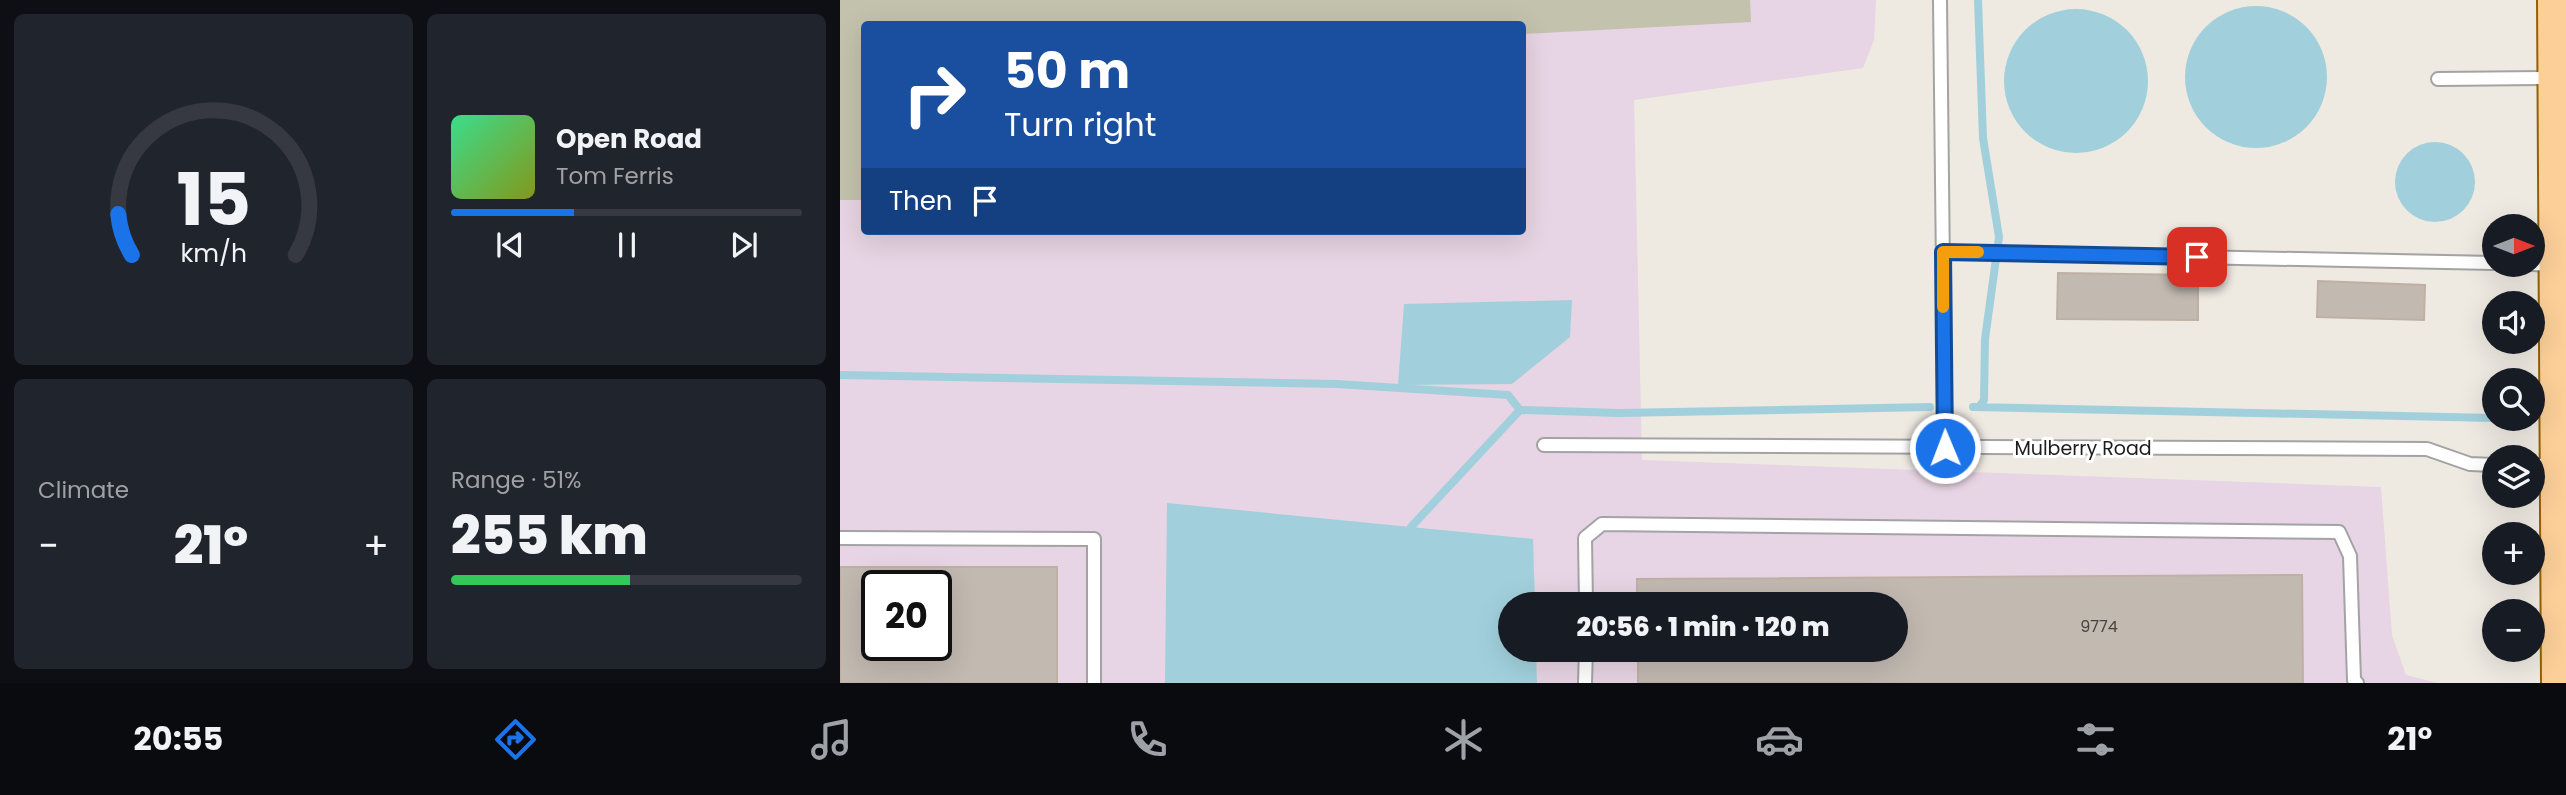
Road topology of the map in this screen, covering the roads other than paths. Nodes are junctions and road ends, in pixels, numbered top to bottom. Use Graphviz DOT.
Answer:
graph roads {
  1 [pos="1940,0"];
  2 [pos="2557,0"];
  3 [pos="2558,78"];
  4 [pos="2438,79"];
  5 [pos="1943,252"];
  6 [pos="2482,263"];
  7 [pos="2545,265"];
  8 [pos="1544,445"];
  9 [pos="1945,448"];
  10 [pos="2482,464"];
  11 [pos="2546,465"];
  12 [pos="840,538"];
  13 [pos="1586,592"];
  14 [pos="1586,662"];
  15 [pos="1094,683"];
  16 [pos="1586,683"];
  17 [pos="2357,683"];
  18 [pos="2561,683"];
  1 -- 5 [label="lane"];
  2 -- 3 [label="main road"];
  3 -- 4 [label="lane"];
  3 -- 7 [label="main road"];
  5 -- 6 [label="lane"];
  5 -- 9 [label="lane"];
  7 -- 11 [label="main road"];
  8 -- 9 [label="lane, Mulberry Road"];
  9 -- 10 [label="lane, Mulberry Road"];
  11 -- 18 [label="main road"];
  12 -- 15 [label="lane"];
  13 -- 17 [label="lane"];
  14 -- 16 [label="lane"];
}
